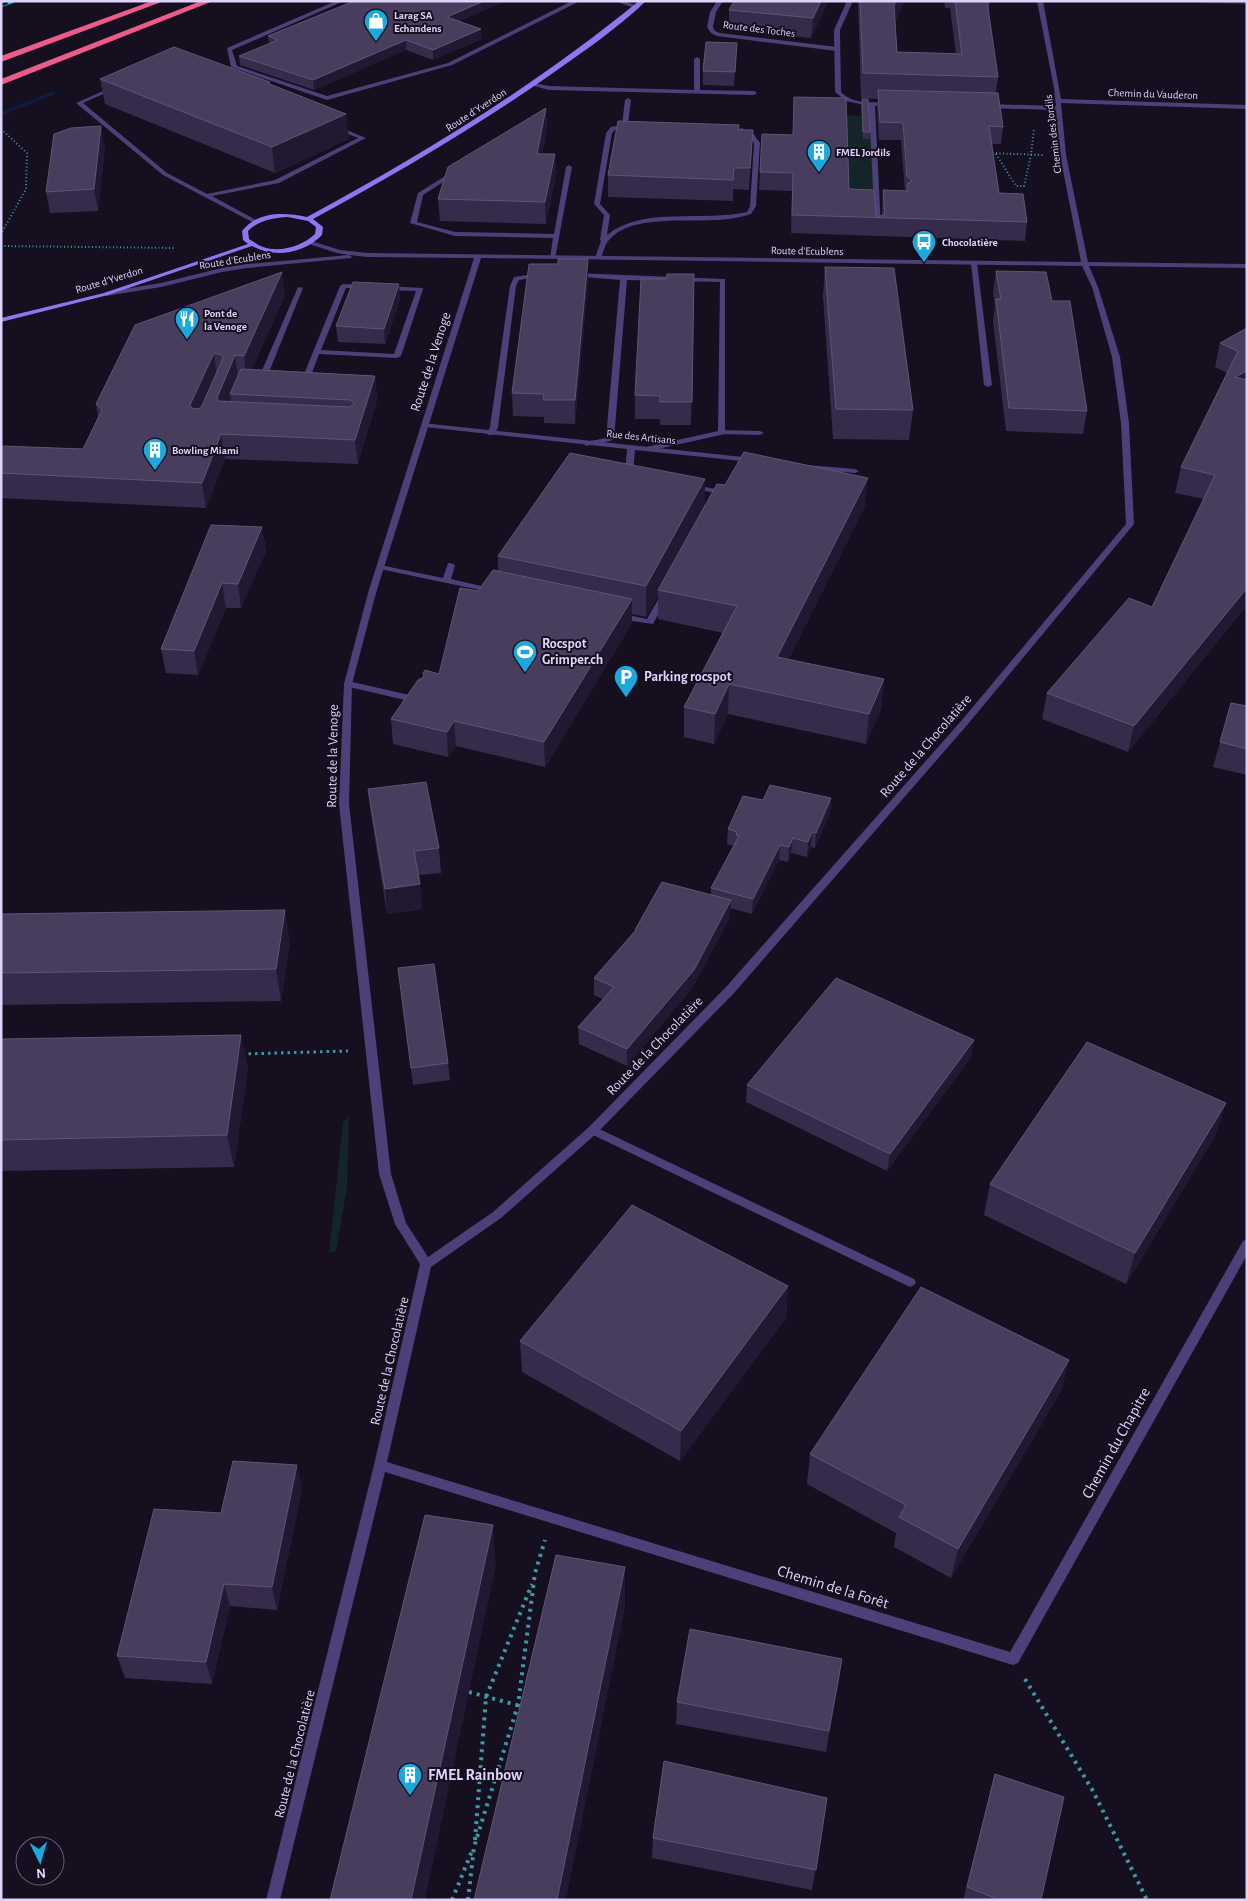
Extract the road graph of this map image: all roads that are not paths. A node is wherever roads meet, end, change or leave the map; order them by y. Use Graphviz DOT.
graph roads {
  1 [pos="160,1"];
  2 [pos="209,1"];
  3 [pos="341,1"];
  4 [pos="577,1"];
  5 [pos="618,1"];
  6 [pos="643,1"];
  7 [pos="720,1"];
  8 [pos="850,1"];
  9 [pos="1040,1"];
  10 [pos="637,6"];
  11 [pos="837,48"];
  12 [pos="1,59"];
  13 [pos="697,59"];
  14 [pos="1,82"];
  15 [pos="125,84"];
  16 [pos="533,85"];
  17 [pos="697,92"];
  18 [pos="754,93"];
  19 [pos="628,100"];
  20 [pos="872,103"];
  21 [pos="901,104"];
  22 [pos="1058,105"];
  23 [pos="980,106"];
  24 [pos="1247,107"];
  25 [pos="326,124"];
  26 [pos="625,126"];
  27 [pos="634,126"];
  28 [pos="735,128"];
  29 [pos="464,167"];
  30 [pos="569,167"];
  31 [pos="205,196"];
  32 [pos="877,197"];
  33 [pos="886,197"];
  34 [pos="308,219"];
  35 [pos="256,222"];
  36 [pos="878,232"];
  37 [pos="556,236"];
  38 [pos="603,240"];
  39 [pos="311,243"];
  40 [pos="250,245"];
  41 [pos="368,255"];
  42 [pos="478,257"];
  43 [pos="553,258"];
  44 [pos="598,258"];
  45 [pos="974,263"];
  46 [pos="1085,265"];
  47 [pos="1247,266"];
  48 [pos="549,275"];
  49 [pos="567,275"];
  50 [pos="624,278"];
  51 [pos="372,287"];
  52 [pos="382,287"];
  53 [pos="300,288"];
  54 [pos="106,294"];
  55 [pos="1,320"];
  56 [pos="317,352"];
  57 [pos="260,383"];
  58 [pos="304,385"];
  59 [pos="988,385"];
  60 [pos="425,426"];
  61 [pos="722,432"];
  62 [pos="491,433"];
  63 [pos="760,433"];
  64 [pos="588,444"];
  65 [pos="631,448"];
  66 [pos="649,449"];
  67 [pos="761,461"];
  68 [pos="803,466"];
  69 [pos="855,471"];
  70 [pos="638,476"];
  71 [pos="684,485"];
  72 [pos="716,500"];
  73 [pos="451,565"];
  74 [pos="380,567"];
  75 [pos="446,582"];
  76 [pos="669,588"];
  77 [pos="505,593"];
  78 [pos="612,614"];
  79 [pos="348,684"];
  80 [pos="421,700"];
  81 [pos="593,1130"];
  82 [pos="1247,1244"];
  83 [pos="426,1264"];
  84 [pos="910,1282"];
  85 [pos="380,1466"];
  86 [pos="1013,1659"];
  87 [pos="273,1900"];
  1 -- 12 [label="highway"];
  2 -- 14 [label="highway"];
  3 -- 4 [label="street"];
  5 -- 10 [label="street"];
  6 -- 10 [label="main road, Route d'Yverdon"];
  7 -- 11 [label="street, Route des Toches"];
  8 -- 11 [label="street"];
  9 -- 22 [label="street, Chemin des Jordils"];
  10 -- 16 [label="main road, Route d'Yverdon"];
  11 -- 20 [label="street"];
  13 -- 17 [label="street"];
  15 -- 31 [label="street"];
  16 -- 17 [label="street"];
  16 -- 34 [label="main road, Route d'Yverdon"];
  17 -- 18 [label="street"];
  19 -- 26 [label="street"];
  20 -- 21 [label="street"];
  20 -- 32 [label="street"];
  22 -- 23 [label="street"];
  22 -- 24 [label="street, Chemin du Vauderon"];
  22 -- 46 [label="street, Chemin des Jordils"];
  25 -- 31 [label="street"];
  26 -- 27 [label="street"];
  26 -- 38 [label="street"];
  28 -- 38 [label="street"];
  29 -- 37 [label="street"];
  30 -- 37 [label="street"];
  31 -- 35 [label="street"];
  32 -- 33 [label="street"];
  32 -- 36 [label="street"];
  34 -- 35 [label="main road"];
  34 -- 39 [label="main road"];
  35 -- 40 [label="main road"];
  37 -- 43 [label="street"];
  38 -- 44 [label="street"];
  39 -- 40 [label="main road"];
  39 -- 41 [label="street, Route d'Ecublens"];
  40 -- 54 [label="main road, Route d'Yverdon"];
  41 -- 42 [label="street, Route d'Ecublens"];
  41 -- 54 [label="street, Route d'Ecublens"];
  42 -- 43 [label="street, Route d'Ecublens"];
  42 -- 60 [label="street, Route de la Venoge"];
  43 -- 44 [label="street, Route d'Ecublens"];
  44 -- 45 [label="street, Route d'Ecublens"];
  45 -- 46 [label="street, Route d'Ecublens"];
  45 -- 59 [label="street"];
  46 -- 47 [label="street, Route d'Ecublens"];
  46 -- 81 [label="street, Route de la Chocolatière"];
  48 -- 62 [label="street"];
  49 -- 50 [label="street"];
  50 -- 61 [label="street"];
  50 -- 64 [label="street"];
  51 -- 56 [label="street"];
  52 -- 56 [label="street"];
  53 -- 57 [label="street"];
  54 -- 55 [label="main road, Route d'Yverdon"];
  56 -- 58 [label="street"];
  60 -- 62 [label="street, Rue des Artisans"];
  60 -- 74 [label="street, Route de la Venoge"];
  61 -- 63 [label="street"];
  61 -- 66 [label="street"];
  62 -- 64 [label="street, Rue des Artisans"];
  64 -- 65 [label="street, Rue des Artisans"];
  65 -- 66 [label="street, Rue des Artisans"];
  65 -- 70 [label="street"];
  66 -- 67 [label="street, Rue des Artisans"];
  68 -- 69 [label="street"];
  71 -- 72 [label="street"];
  73 -- 75 [label="street"];
  74 -- 75 [label="street"];
  74 -- 79 [label="street, Route de la Venoge"];
  75 -- 77 [label="street"];
  76 -- 78 [label="street"];
  79 -- 80 [label="street"];
  79 -- 83 [label="street, Route de la Venoge"];
  81 -- 83 [label="street, Route de la Chocolatière"];
  81 -- 84 [label="street"];
  82 -- 86 [label="street, Chemin du Chapitre"];
  83 -- 85 [label="street, Route de la Chocolatière"];
  85 -- 86 [label="street, Chemin de la Forêt"];
  85 -- 87 [label="street, Route de la Chocolatière"];
}
